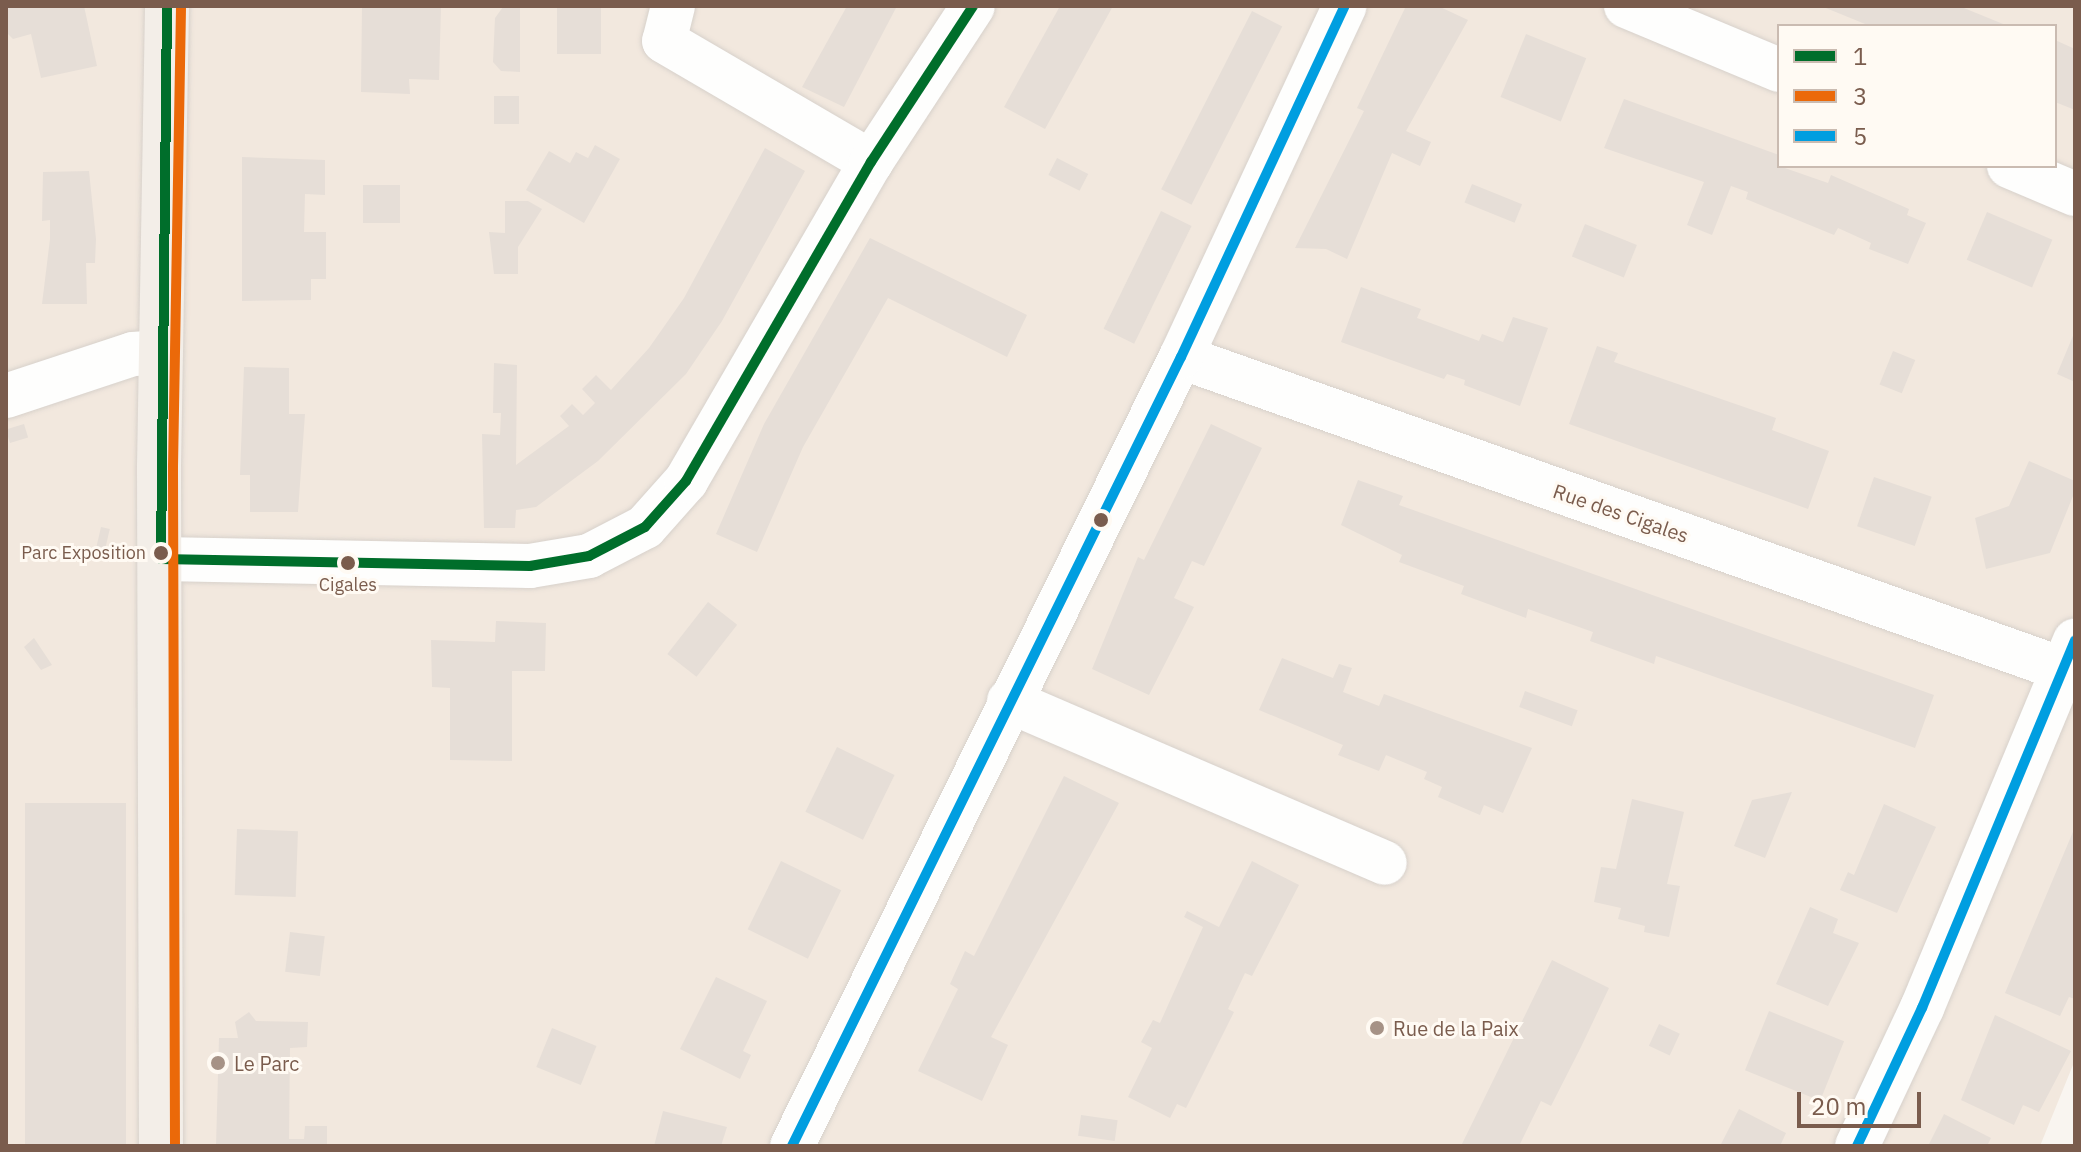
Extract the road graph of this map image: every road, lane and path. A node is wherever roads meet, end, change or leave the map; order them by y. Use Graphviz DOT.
graph roads {
  1 [pos="167,6"];
  2 [pos="673,6"];
  3 [pos="973,6"];
  4 [pos="1345,6"];
  5 [pos="1634,7"];
  6 [pos="1777,69"];
  7 [pos="871,162"];
  8 [pos="2014,168"];
  9 [pos="2075,194"];
  10 [pos="161,352"];
  11 [pos="1181,357"];
  12 [pos="6,396"];
  13 [pos="161,559"];
  14 [pos="2068,655"];
  15 [pos="1009,701"];
  16 [pos="1385,863"];
  17 [pos="161,1146"];
  18 [pos="792,1146"];
  19 [pos="1857,1146"];
  1 -- 10 [label="main road"];
  2 -- 7 [label="street"];
  3 -- 7 [label="street"];
  4 -- 11 [label="street"];
  5 -- 6 [label="street"];
  7 -- 13 [label="street"];
  8 -- 9 [label="street"];
  10 -- 12 [label="street"];
  10 -- 13 [label="main road"];
  11 -- 14 [label="street, Rue des Cigales"];
  11 -- 15 [label="street"];
  13 -- 17 [label="main road"];
  14 -- 19 [label="street"];
  15 -- 16 [label="street"];
  15 -- 18 [label="street"];
}
